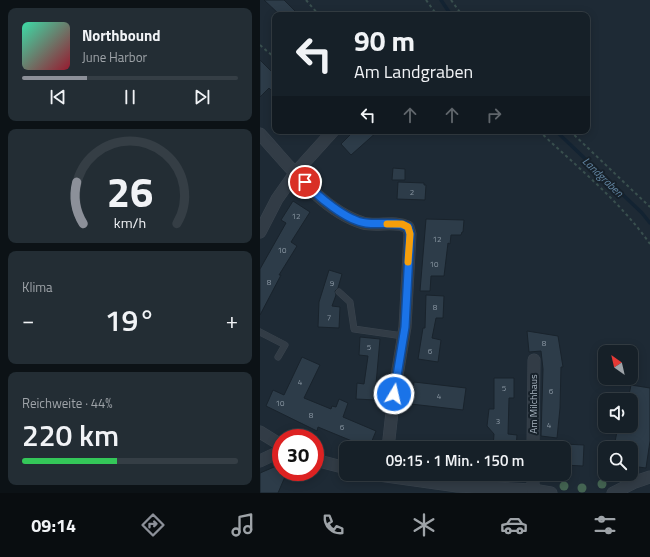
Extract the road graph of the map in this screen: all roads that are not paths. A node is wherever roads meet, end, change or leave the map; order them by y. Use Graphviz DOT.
graph roads {
  1 [pos="260,134"];
  2 [pos="330,134"];
  3 [pos="296,172"];
  4 [pos="260,232"];
  5 [pos="339,292"];
  6 [pos="260,332"];
  7 [pos="403,336"];
  8 [pos="278,357"];
  9 [pos="534,360"];
  10 [pos="260,432"];
  11 [pos="272,439"];
  12 [pos="389,441"];
  13 [pos="533,441"];
  14 [pos="272,454"];
  15 [pos="260,460"];
  16 [pos="324,462"];
  17 [pos="339,466"];
  18 [pos="650,477"];
  19 [pos="422,481"];
  20 [pos="533,481"];
  21 [pos="533,490"];
  22 [pos="551,493"];
  23 [pos="612,493"];
  1 -- 3 [label="street"];
  2 -- 3 [label="street"];
  3 -- 4 [label="street"];
  3 -- 7 [label="street"];
  5 -- 7 [label="lane"];
  6 -- 8 [label="lane"];
  7 -- 12 [label="street"];
  9 -- 13 [label="street, Am Milchhaus"];
  10 -- 11 [label="street"];
  14 -- 15 [label="street"];
  16 -- 17 [label="street"];
  18 -- 23 [label="street"];
  19 -- 21 [label="street"];
  20 -- 21 [label="street"];
  21 -- 22 [label="street"];
}
